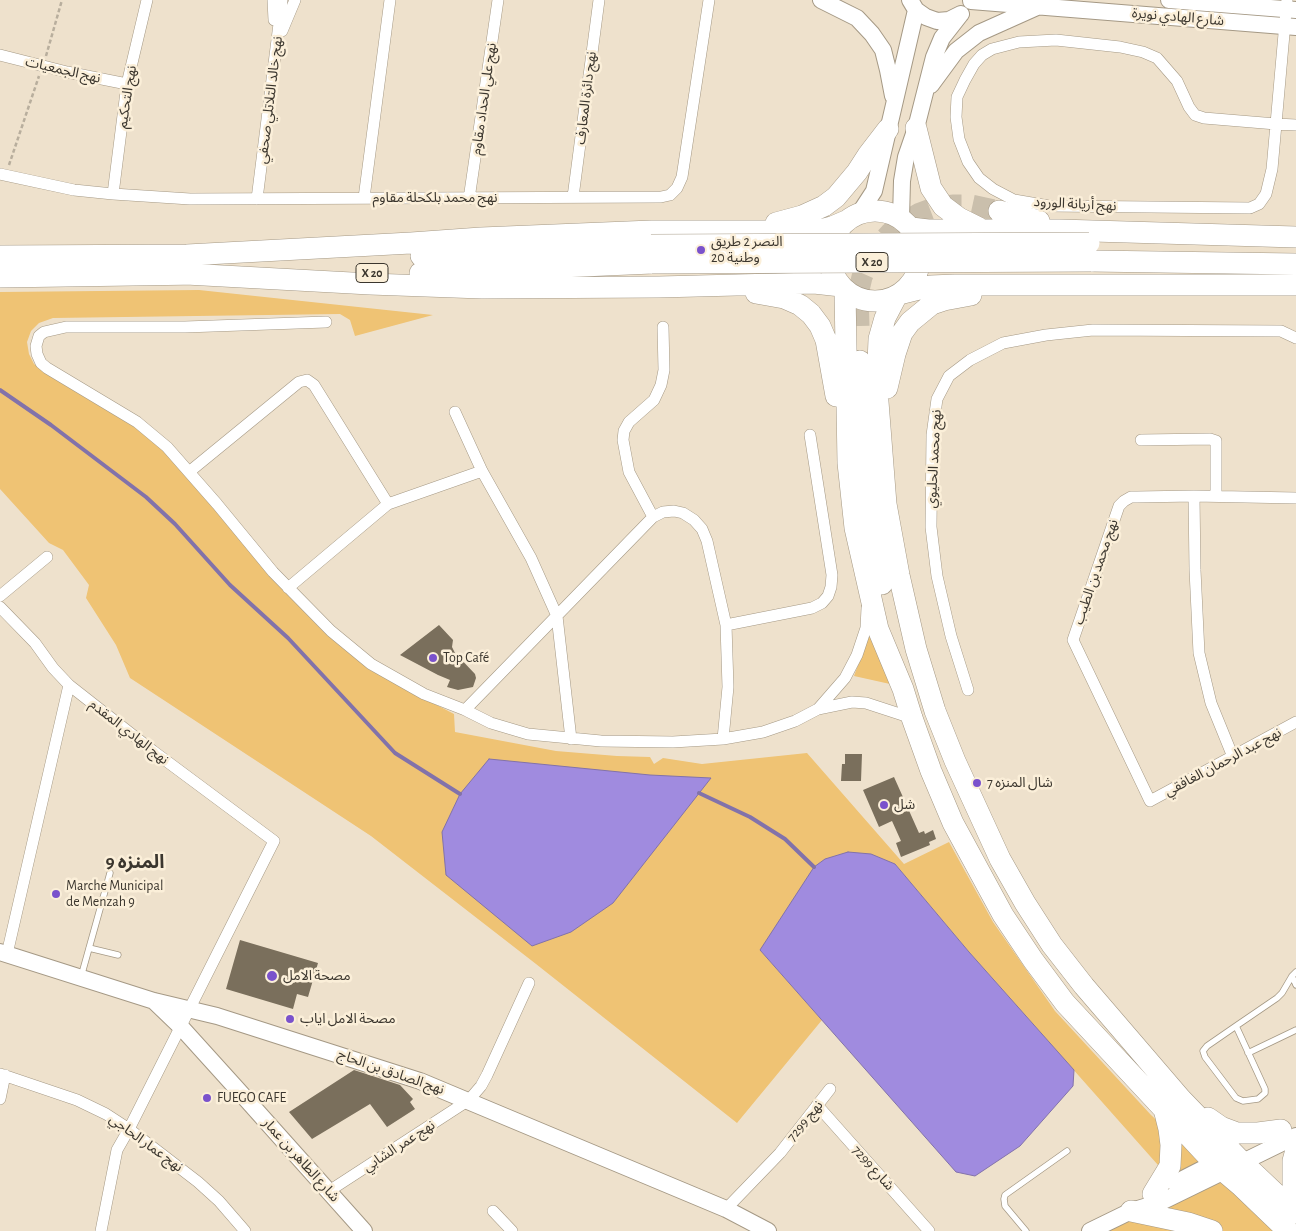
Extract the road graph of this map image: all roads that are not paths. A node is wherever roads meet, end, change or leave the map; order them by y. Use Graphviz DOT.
graph roads {
  1 [pos="147,0"];
  2 [pos="273,0"];
  3 [pos="282,0"];
  4 [pos="295,0"];
  5 [pos="390,0"];
  6 [pos="498,0"];
  7 [pos="599,0"];
  8 [pos="709,0"];
  9 [pos="821,0"];
  10 [pos="971,0"];
  11 [pos="1169,0"];
  12 [pos="913,5"];
  13 [pos="1039,6"];
  14 [pos="1290,7"];
  15 [pos="960,15"];
  16 [pos="1290,27"];
  17 [pos="276,46"];
  18 [pos="0,55"];
  19 [pos="127,84"];
  20 [pos="922,97"];
  21 [pos="894,102"];
  22 [pos="1276,124"];
  23 [pos="1296,125"];
  24 [pos="916,128"];
  25 [pos="888,129"];
  26 [pos="3,175"];
  27 [pos="113,194"];
  28 [pos="573,197"];
  29 [pos="364,198"];
  30 [pos="469,198"];
  31 [pos="257,199"];
  32 [pos="999,211"];
  33 [pos="853,217"];
  34 [pos="906,223"];
  35 [pos="982,229"];
  36 [pos="739,230"];
  37 [pos="1287,237"];
  38 [pos="1296,249"];
  39 [pos="1090,252"];
  40 [pos="0,258"];
  41 [pos="187,264"];
  42 [pos="1296,264"];
  43 [pos="92,265"];
  44 [pos="0,277"];
  45 [pos="0,284"];
  46 [pos="1119,285"];
  47 [pos="1296,285"];
  48 [pos="658,287"];
  49 [pos="843,288"];
  50 [pos="900,295"];
  51 [pos="326,322"];
  52 [pos="859,326"];
  53 [pos="663,327"];
  54 [pos="1296,338"];
  55 [pos="455,412"];
  56 [pos="810,434"];
  57 [pos="1141,440"];
  58 [pos="848,463"];
  59 [pos="883,463"];
  60 [pos="482,471"];
  61 [pos="189,472"];
  62 [pos="1194,496"];
  63 [pos="1216,496"];
  64 [pos="1296,498"];
  65 [pos="388,504"];
  66 [pos="653,517"];
  67 [pos="47,556"];
  68 [pos="862,561"];
  69 [pos="288,588"];
  70 [pos="0,596"];
  71 [pos="0,607"];
  72 [pos="557,616"];
  73 [pos="726,625"];
  74 [pos="69,685"];
  75 [pos="903,689"];
  76 [pos="968,690"];
  77 [pos="818,709"];
  78 [pos="465,710"];
  79 [pos="912,718"];
  80 [pos="1296,722"];
  81 [pos="724,739"];
  82 [pos="571,740"];
  83 [pos="1233,757"];
  84 [pos="1150,801"];
  85 [pos="110,873"];
  86 [pos="89,948"];
  87 [pos="4,953"];
  88 [pos="118,955"];
  89 [pos="1294,974"];
  90 [pos="81,977"];
  91 [pos="529,983"];
  92 [pos="1296,985"];
  93 [pos="154,1001"];
  94 [pos="190,1009"];
  95 [pos="1236,1026"];
  96 [pos="181,1027"];
  97 [pos="1296,1030"];
  98 [pos="1248,1053"];
  99 [pos="2,1074"];
  100 [pos="830,1089"];
  101 [pos="0,1099"];
  102 [pos="469,1100"];
  103 [pos="1172,1104"];
  104 [pos="817,1105"];
  105 [pos="129,1129"];
  106 [pos="1291,1130"];
  107 [pos="1296,1150"];
  108 [pos="1066,1151"];
  109 [pos="1228,1162"];
  110 [pos="329,1192"];
  111 [pos="1296,1192"];
  112 [pos="1143,1204"];
  113 [pos="726,1209"];
  114 [pos="493,1211"];
  115 [pos="1296,1213"];
  116 [pos="101,1231"];
  117 [pos="245,1231"];
  118 [pos="364,1231"];
  119 [pos="512,1231"];
  120 [pos="768,1231"];
  121 [pos="929,1231"];
  122 [pos="1026,1231"];
  123 [pos="1090,1231"];
  124 [pos="1212,1231"];
  125 [pos="1288,1231"];
  1 -- 19 [label="street, نهج التحكيم"];
  2 -- 17 [label="street"];
  3 -- 17 [label="street, نهج خالد التلاتلي صحفي"];
  4 -- 17 [label="street"];
  5 -- 29 [label="street"];
  6 -- 30 [label="street, نهج علي الحداد مقاوم"];
  7 -- 28 [label="street, نهج دائرة المعارف"];
  8 -- 28 [label="street, نهج محمد بلكحلة مقاوم"];
  9 -- 21 [label="main road"];
  10 -- 13 [label="main road, شارع الهادي نويرة"];
  10 -- 15 [label="main road"];
  11 -- 14 [label="main road, شارع الهادي نويرة"];
  12 -- 15 [label="main road"];
  12 -- 21 [label="main road"];
  13 -- 16 [label="main road, شارع الهادي نويرة"];
  13 -- 20 [label="main road"];
  14 -- 16 [label="street, نهج أريانة الورود"];
  15 -- 20 [label="main road"];
  16 -- 22 [label="street, نهج أريانة الورود"];
  17 -- 31 [label="street, نهج خالد التلاتلي صحفي"];
  18 -- 19 [label="street, نهج الجمعيات"];
  19 -- 27 [label="street, نهج التحكيم"];
  20 -- 24 [label="main road"];
  21 -- 25 [label="main road"];
  22 -- 22 [label="street, نهج أريانة الورود"];
  22 -- 23 [label="street, نهج أريانة الورود"];
  24 -- 34 [label="main road"];
  24 -- 35 [label="highway"];
  25 -- 33 [label="main road"];
  25 -- 36 [label="highway"];
  26 -- 27 [label="street, نهج محمد بلكحلة مقاوم"];
  27 -- 31 [label="street, نهج محمد بلكحلة مقاوم"];
  28 -- 30 [label="street, نهج محمد بلكحلة مقاوم"];
  29 -- 30 [label="street, نهج محمد بلكحلة مقاوم"];
  29 -- 31 [label="street, نهج محمد بلكحلة مقاوم"];
  32 -- 37 [label="highway"];
  33 -- 34 [label="highway"];
  33 -- 36 [label="highway"];
  33 -- 49 [label="highway"];
  34 -- 35 [label="highway"];
  34 -- 50 [label="highway"];
  35 -- 37 [label="highway"];
  36 -- 41 [label="highway"];
  38 -- 39 [label="highway, X 20"];
  39 -- 41 [label="highway, X 20, bridge"];
  39 -- 42 [label="highway, X 20"];
  40 -- 43 [label="highway, X 20"];
  41 -- 43 [label="highway, X 20"];
  41 -- 48 [label="highway"];
  43 -- 44 [label="highway, X 20"];
  43 -- 45 [label="highway"];
  46 -- 47 [label="highway"];
  46 -- 50 [label="highway"];
  46 -- 59 [label="highway"];
  48 -- 49 [label="highway"];
  48 -- 58 [label="highway"];
  49 -- 50 [label="highway"];
  49 -- 58 [label="highway"];
  50 -- 59 [label="highway"];
  51 -- 61 [label="street"];
  52 -- 75 [label="highway"];
  53 -- 66 [label="street"];
  54 -- 76 [label="street, نهج محمد الحليوي"];
  55 -- 60 [label="street"];
  56 -- 73 [label="street"];
  57 -- 63 [label="street"];
  58 -- 68 [label="highway"];
  59 -- 103 [label="highway"];
  60 -- 65 [label="street"];
  60 -- 72 [label="street"];
  61 -- 65 [label="street"];
  61 -- 69 [label="street"];
  62 -- 63 [label="street, نهج محمد بن الطيب"];
  62 -- 83 [label="street"];
  62 -- 84 [label="street, نهج محمد بن الطيب"];
  63 -- 64 [label="street, نهج محمد بن الطيب"];
  65 -- 69 [label="street"];
  66 -- 72 [label="street"];
  66 -- 73 [label="street"];
  67 -- 70 [label="street"];
  68 -- 75 [label="highway"];
  68 -- 77 [label="street"];
  69 -- 78 [label="street"];
  71 -- 74 [label="street, نهج الهادي المقدم"];
  72 -- 78 [label="street"];
  72 -- 82 [label="street"];
  73 -- 81 [label="street"];
  74 -- 87 [label="street"];
  74 -- 94 [label="street, نهج الهادي المقدم"];
  75 -- 79 [label="highway"];
  77 -- 79 [label="street"];
  77 -- 81 [label="street"];
  78 -- 82 [label="street"];
  79 -- 103 [label="highway"];
  80 -- 83 [label="street, نهج عبد الرحمان الغافقي"];
  81 -- 82 [label="street"];
  83 -- 84 [label="street, نهج عبد الرحمان الغافقي"];
  85 -- 86 [label="lane"];
  86 -- 88 [label="lane"];
  86 -- 90 [label="lane"];
  87 -- 90 [label="main road, نهج الصادق بن الحاج"];
  89 -- 92 [label="lane"];
  89 -- 95 [label="lane"];
  90 -- 93 [label="main road, نهج الصادق بن الحاج"];
  91 -- 102 [label="street, نهج عمر الشابي"];
  93 -- 94 [label="main road, نهج الصادق بن الحاج"];
  93 -- 96 [label="main road, شارع الطاهر بن عمار"];
  94 -- 96 [label="street"];
  94 -- 102 [label="main road, نهج الصادق بن الحاج"];
  95 -- 98 [label="lane"];
  95 -- 98 [label="lane"];
  96 -- 105 [label="street"];
  96 -- 110 [label="main road, شارع الطاهر بن عمار"];
  97 -- 98 [label="lane"];
  99 -- 101 [label="street"];
  99 -- 105 [label="street, نهج عمار الحاجي"];
  100 -- 104 [label="street, نهج 7299"];
  102 -- 110 [label="street, نهج عمر الشابي"];
  102 -- 113 [label="main road, نهج الصادق بن الحاج"];
  103 -- 106 [label="highway"];
  103 -- 109 [label="highway"];
  103 -- 112 [label="highway"];
  104 -- 113 [label="street, نهج 7299"];
  104 -- 121 [label="street, شارع 7299"];
  105 -- 116 [label="street"];
  105 -- 117 [label="street, نهج عمار الحاجي"];
  106 -- 109 [label="main road"];
  107 -- 111 [label="highway"];
  108 -- 122 [label="lane"];
  109 -- 112 [label="main road"];
  109 -- 115 [label="highway"];
  109 -- 125 [label="highway"];
  110 -- 118 [label="main road, شارع الطاهر بن عمار"];
  112 -- 123 [label="main road"];
  112 -- 124 [label="highway"];
  113 -- 120 [label="main road, نهج الصادق بن الحاج"];
  114 -- 119 [label="street"];
}
